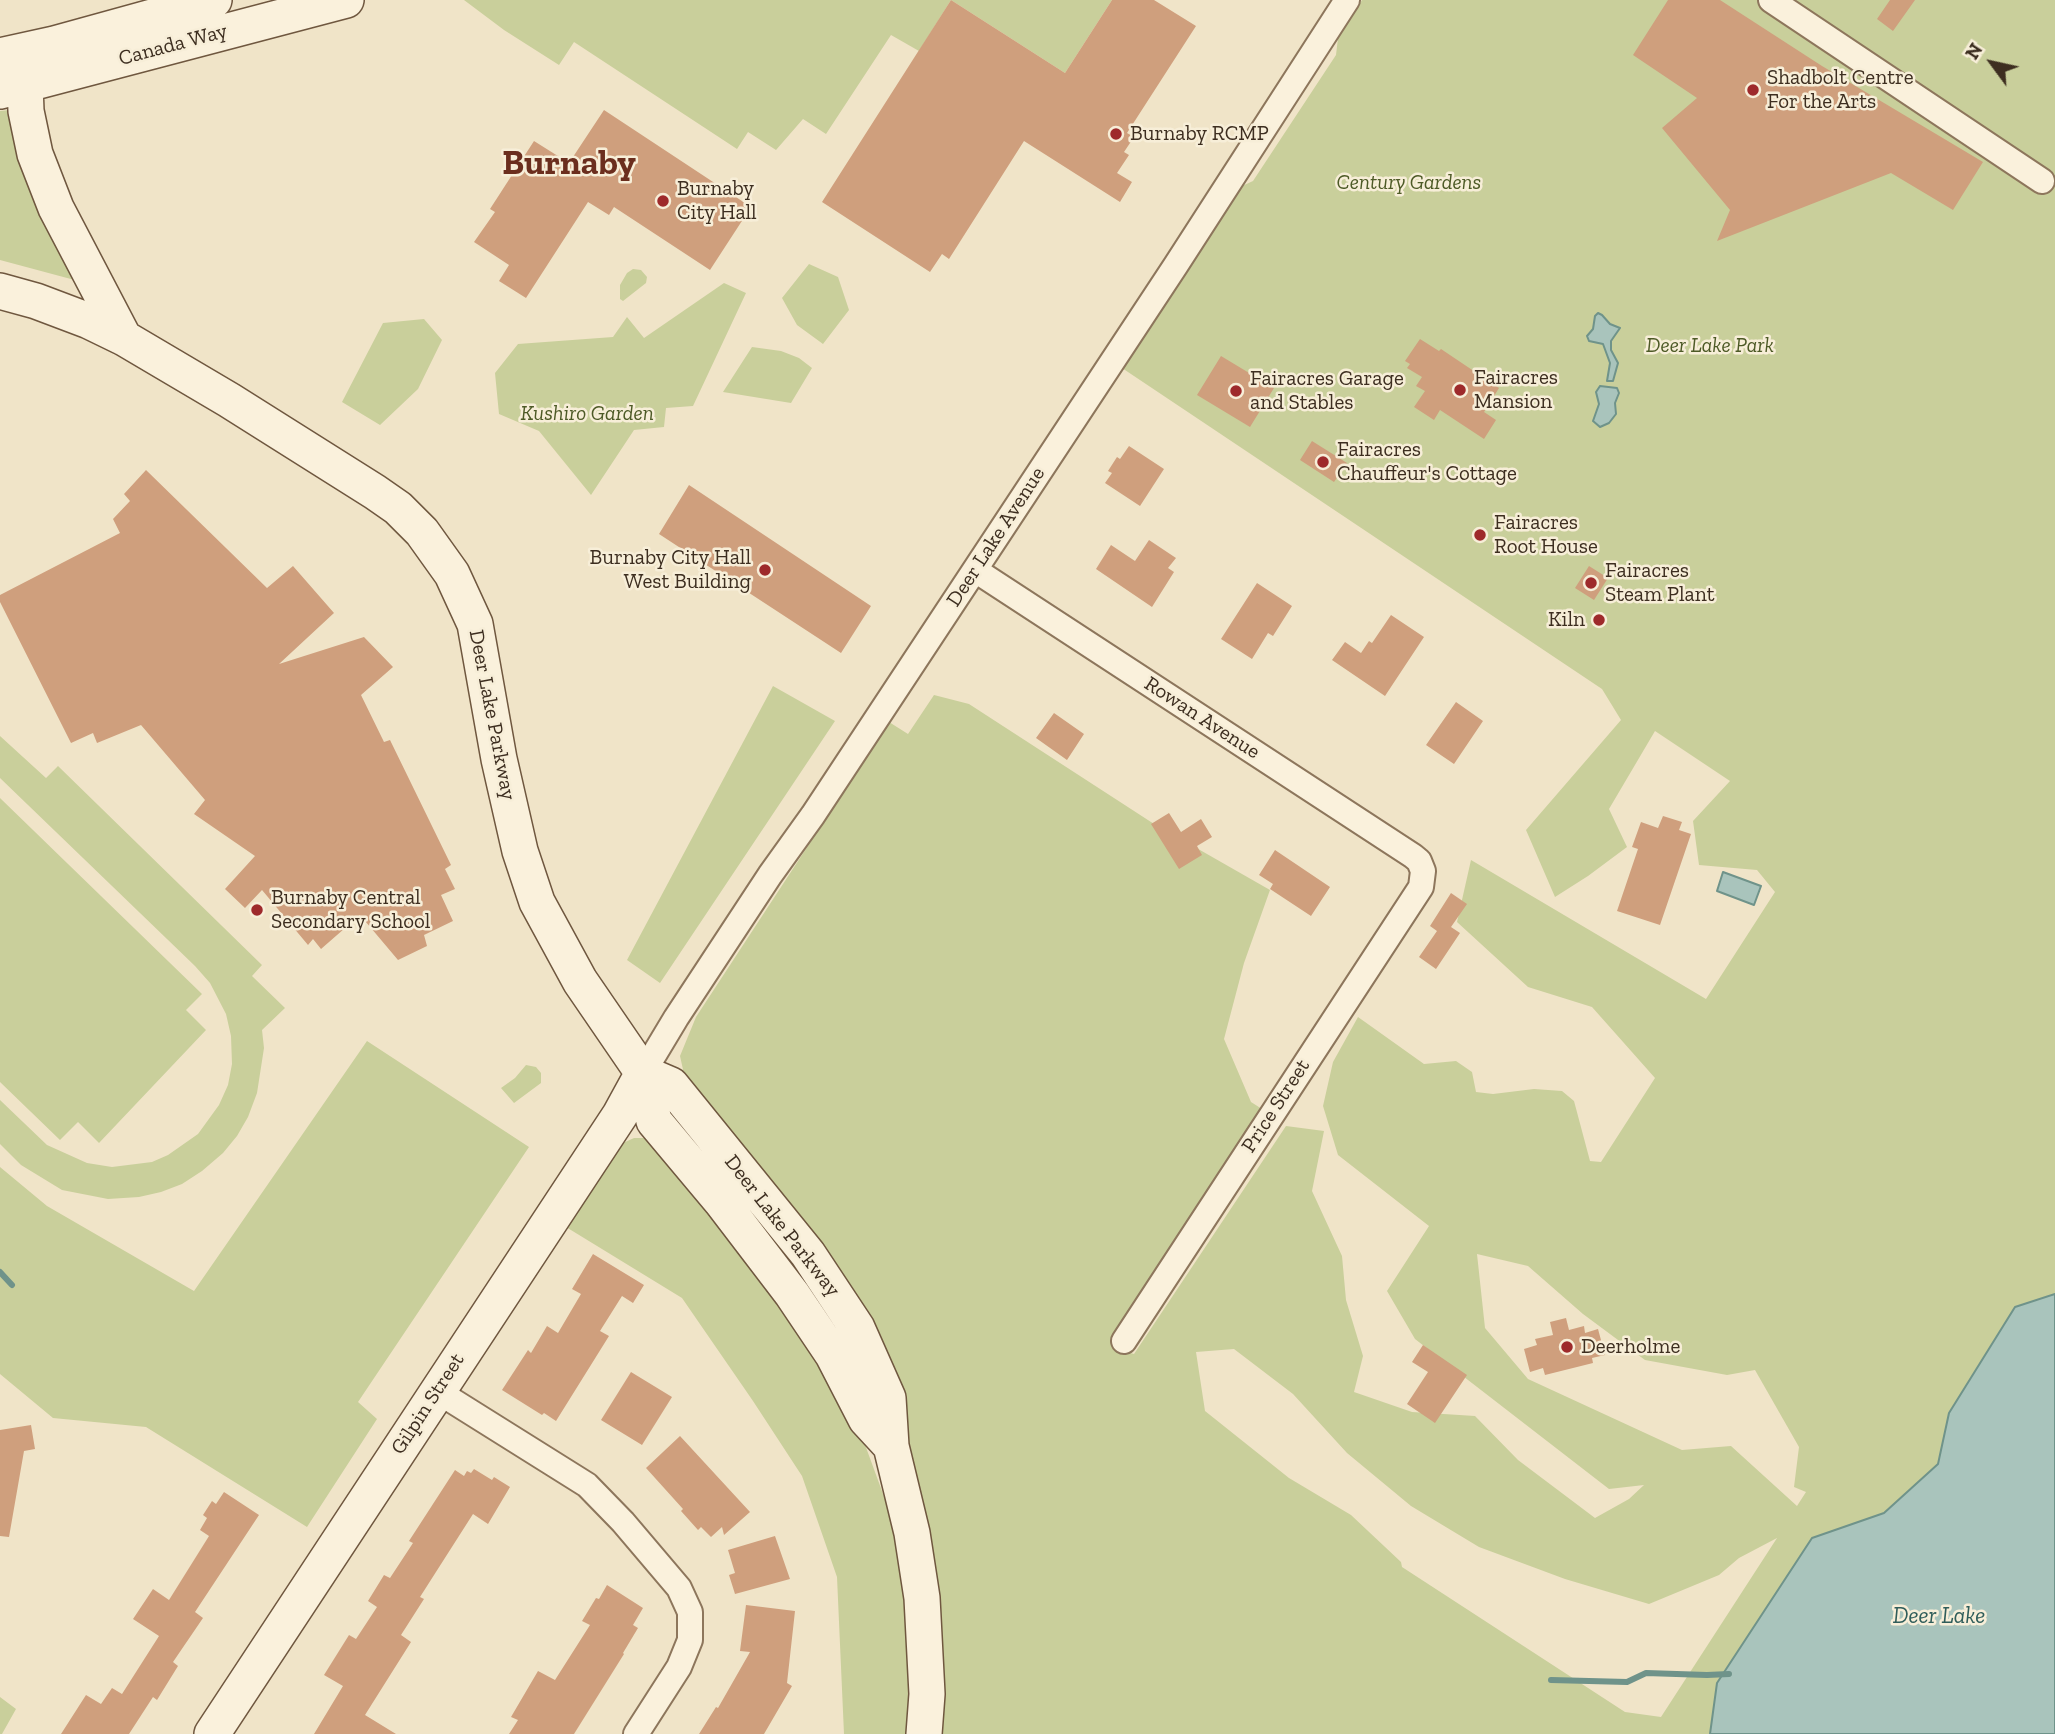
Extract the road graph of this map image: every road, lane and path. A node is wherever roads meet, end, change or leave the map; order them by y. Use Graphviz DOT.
graph roads {
  1 [pos="214,0"];
  2 [pos="346,0"];
  3 [pos="1347,0"];
  4 [pos="1771,0"];
  5 [pos="0,56"];
  6 [pos="13,88"];
  7 [pos="2042,181"];
  8 [pos="0,290"];
  9 [pos="124,338"];
  10 [pos="975,570"];
  11 [pos="1423,871"];
  12 [pos="643,1073"];
  13 [pos="1124,1341"];
  14 [pos="437,1391"];
  15 [pos="212,1734"];
  16 [pos="636,1734"];
  17 [pos="924,1734"];
  1 -- 5 [label="main road, Canada Way"];
  2 -- 6 [label="main road, Canada Way"];
  3 -- 10 [label="street, Deer Lake Avenue"];
  4 -- 7 [label="street"];
  6 -- 9 [label="main road"];
  8 -- 9 [label="main road, Deer Lake Parkway"];
  9 -- 12 [label="main road, Deer Lake Parkway"];
  10 -- 11 [label="street, Rowan Avenue"];
  10 -- 12 [label="street, Deer Lake Avenue"];
  11 -- 13 [label="street, Price Street"];
  12 -- 14 [label="main road, Gilpin Street"];
  12 -- 17 [label="main road, Deer Lake Parkway"];
  14 -- 15 [label="main road, Gilpin Street"];
  14 -- 16 [label="street"];
}
